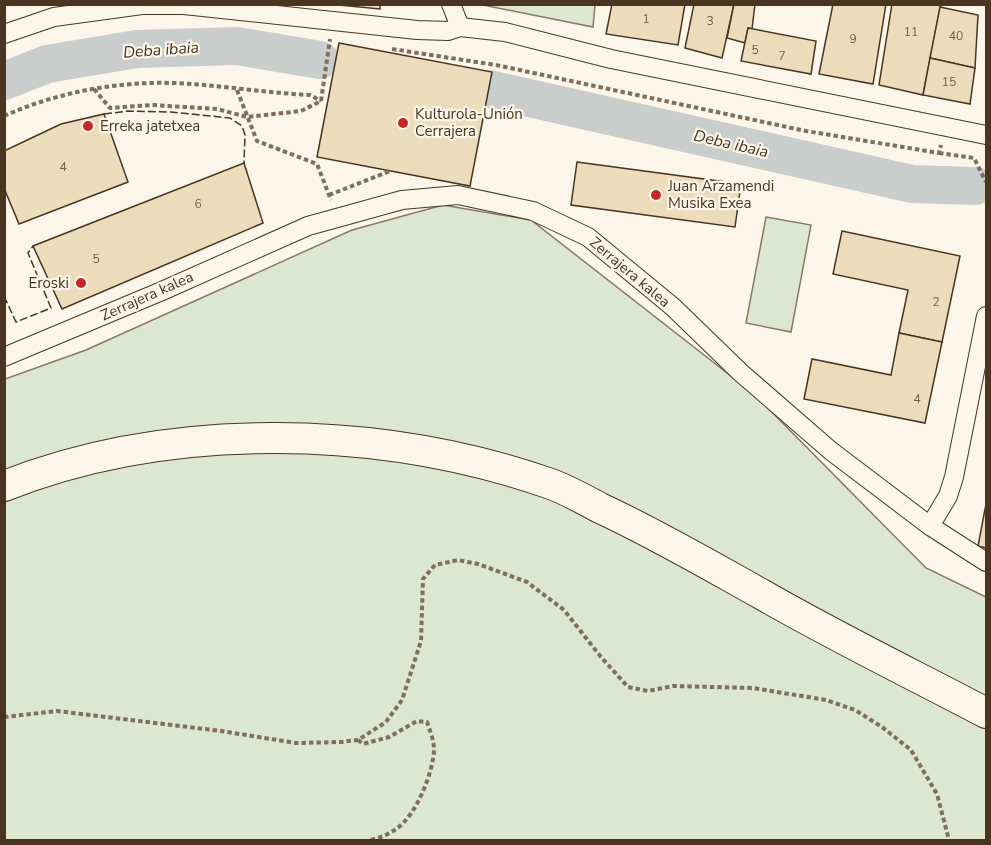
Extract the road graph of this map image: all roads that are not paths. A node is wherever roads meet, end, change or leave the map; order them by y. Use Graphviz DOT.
graph roads {
  1 [pos="451,4"];
  2 [pos="184,5"];
  3 [pos="460,27"];
  4 [pos="4,34"];
  5 [pos="987,135"];
  6 [pos="987,316"];
  7 [pos="4,357"];
  8 [pos="981,374"];
  9 [pos="4,486"];
  10 [pos="930,526"];
  11 [pos="987,562"];
  12 [pos="987,713"];
  1 -- 3 [label="street"];
  2 -- 3 [label="street"];
  2 -- 4 [label="street"];
  3 -- 5 [label="street"];
  6 -- 8 [label="street"];
  7 -- 10 [label="street, Zerrajera kalea"];
  8 -- 10 [label="street"];
  9 -- 12 [label="main road"];
  10 -- 11 [label="street, Zerrajera kalea"];
}
